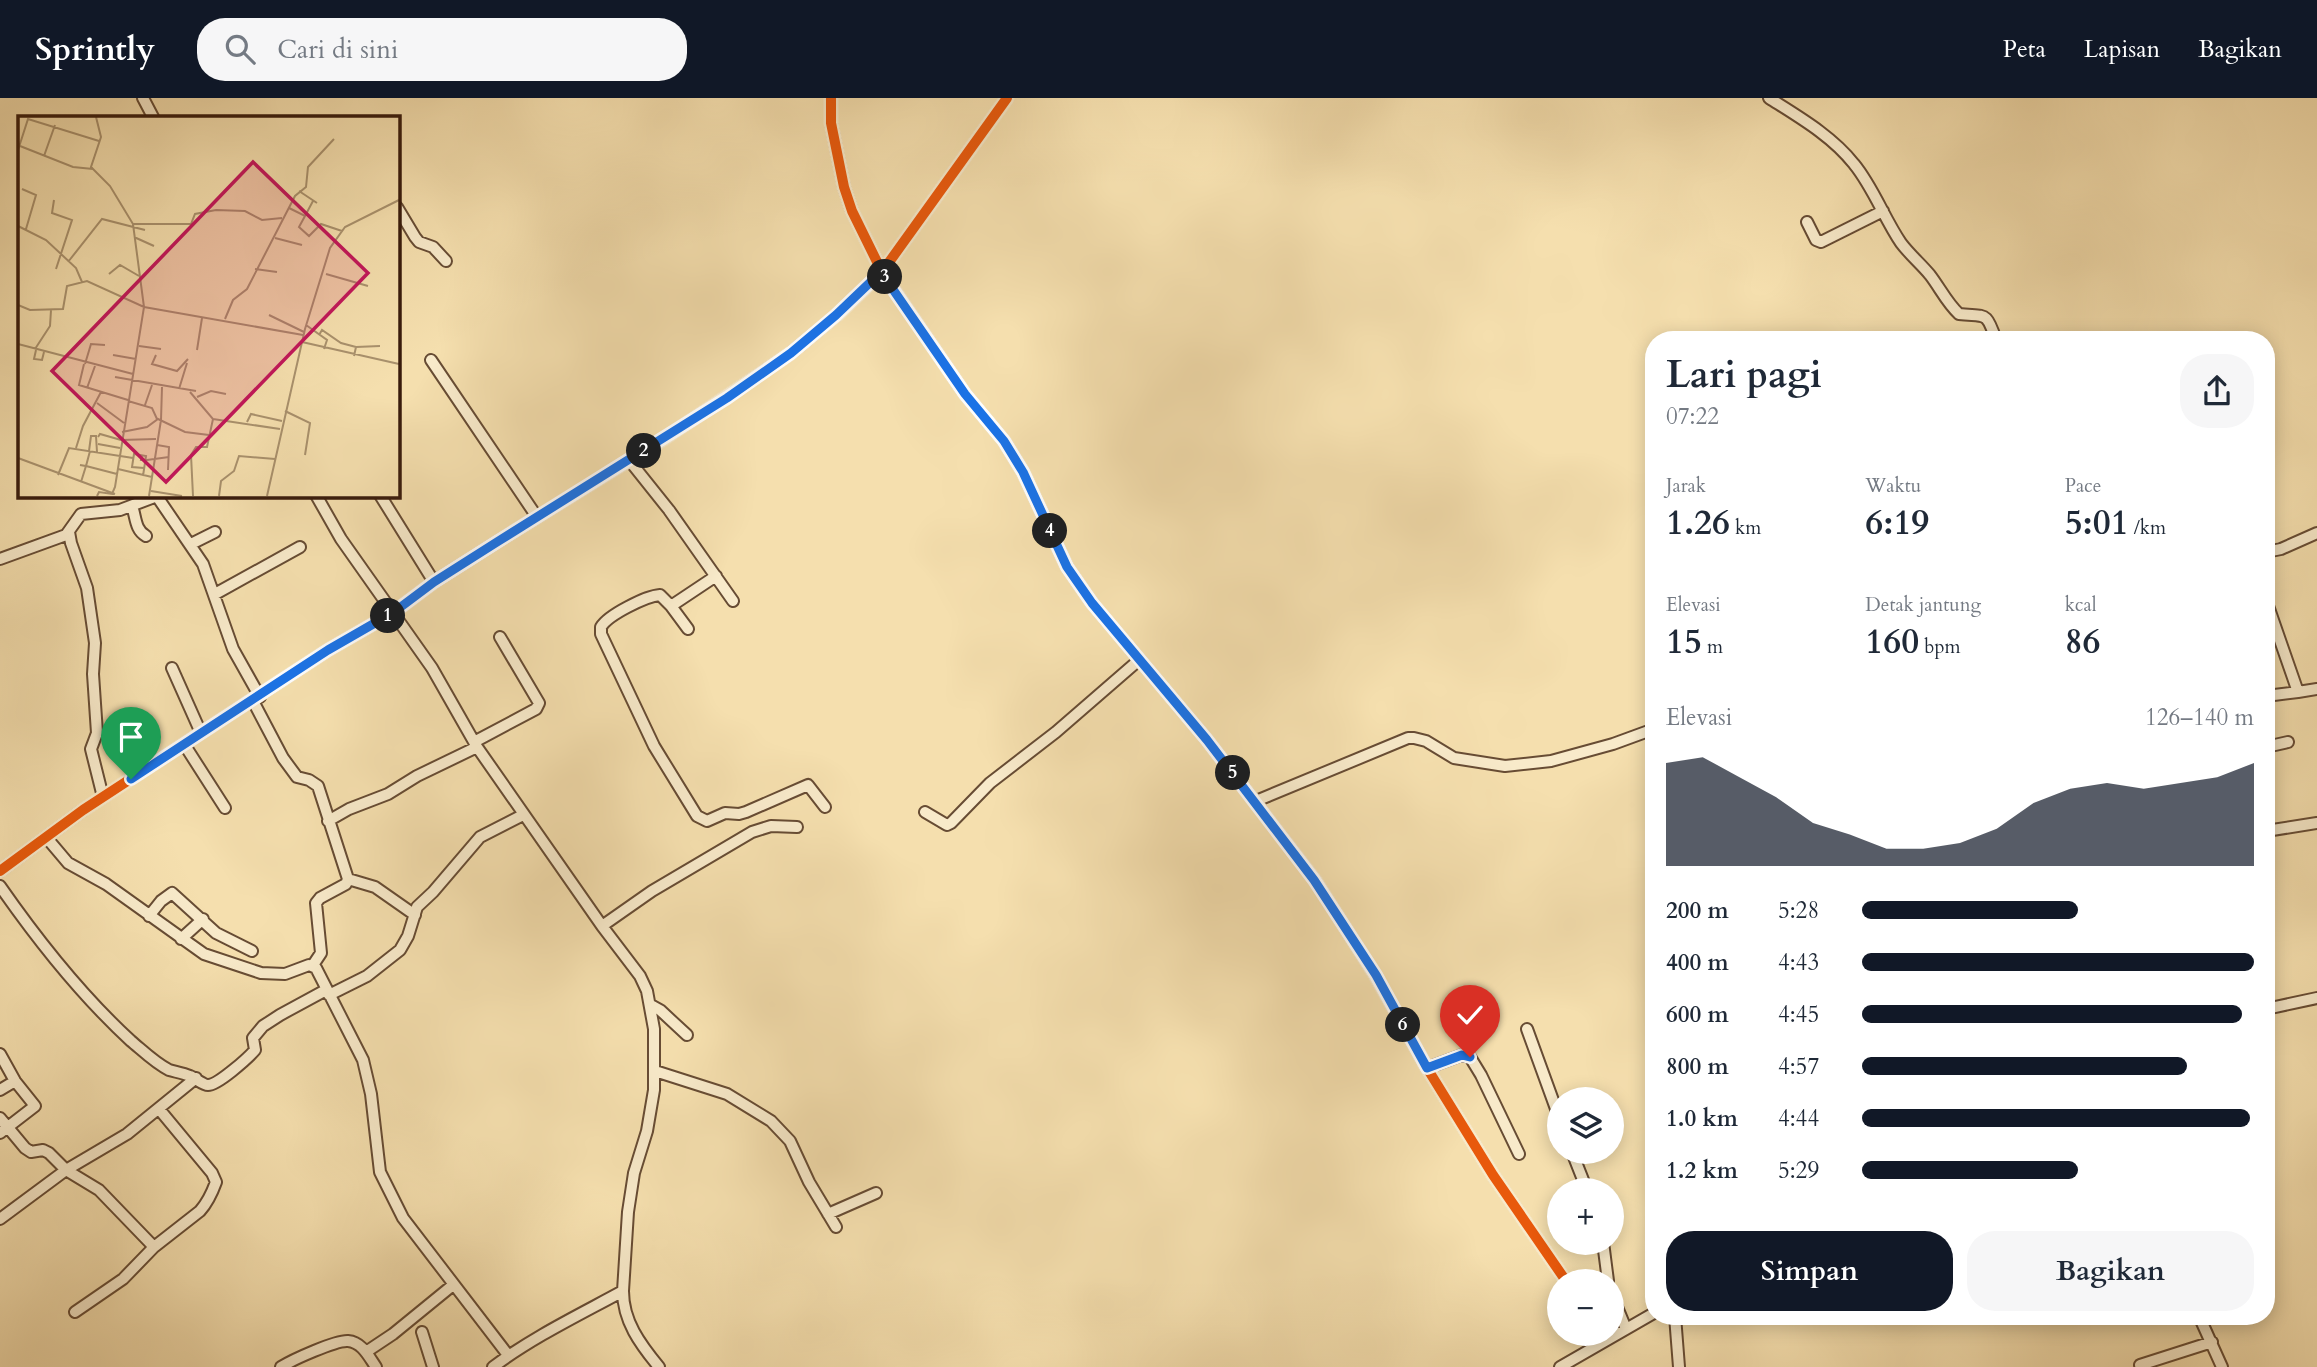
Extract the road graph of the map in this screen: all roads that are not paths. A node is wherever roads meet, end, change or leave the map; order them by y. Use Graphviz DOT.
graph roads {
  1 [pos="143,98"];
  2 [pos="831,98"];
  3 [pos="1007,98"];
  4 [pos="1769,98"];
  5 [pos="152,116"];
  6 [pos="399,209"];
  7 [pos="1883,211"];
  8 [pos="1807,222"];
  9 [pos="446,261"];
  10 [pos="881,272"];
  11 [pos="1992,331"];
  12 [pos="431,360"];
  13 [pos="629,460"];
  14 [pos="154,497"];
  15 [pos="157,497"];
  16 [pos="317,497"];
  17 [pos="381,497"];
  18 [pos="132,506"];
  19 [pos="537,517"];
  20 [pos="69,532"];
  21 [pos="215,532"];
  22 [pos="2317,533"];
  23 [pos="146,536"];
  24 [pos="191,544"];
  25 [pos="300,547"];
  26 [pos="2275,550"];
  27 [pos="0,559"];
  28 [pos="716,576"];
  29 [pos="434,582"];
  30 [pos="215,594"];
  31 [pos="733,601"];
  32 [pos="671,606"];
  33 [pos="394,612"];
  34 [pos="2275,626"];
  35 [pos="688,629"];
  36 [pos="500,637"];
  37 [pos="1139,660"];
  38 [pos="172,668"];
  39 [pos="2317,689"];
  40 [pos="2298,692"];
  41 [pos="2275,695"];
  42 [pos="256,699"];
  43 [pos="1645,732"];
  44 [pos="201,733"];
  45 [pos="2288,742"];
  46 [pos="184,744"];
  47 [pos="476,744"];
  48 [pos="2275,745"];
  49 [pos="103,797"];
  50 [pos="1256,802"];
  51 [pos="825,807"];
  52 [pos="225,808"];
  53 [pos="925,813"];
  54 [pos="523,815"];
  55 [pos="328,821"];
  56 [pos="2317,823"];
  57 [pos="797,827"];
  58 [pos="2275,830"];
  59 [pos="46,837"];
  60 [pos="0,871"];
  61 [pos="348,879"];
  62 [pos="0,886"];
  63 [pos="415,915"];
  64 [pos="149,916"];
  65 [pos="203,919"];
  66 [pos="602,926"];
  67 [pos="181,939"];
  68 [pos="252,951"];
  69 [pos="313,965"];
  70 [pos="327,992"];
  71 [pos="2317,998"];
  72 [pos="651,1005"];
  73 [pos="2275,1007"];
  74 [pos="1527,1030"];
  75 [pos="687,1035"];
  76 [pos="0,1054"];
  77 [pos="1427,1068"];
  78 [pos="655,1071"];
  79 [pos="196,1078"];
  80 [pos="15,1081"];
  81 [pos="1548,1087"];
  82 [pos="0,1090"];
  83 [pos="159,1109"];
  84 [pos="0,1118"];
  85 [pos="4,1130"];
  86 [pos="1518,1154"];
  87 [pos="66,1170"];
  88 [pos="876,1192"];
  89 [pos="828,1214"];
  90 [pos="0,1219"];
  91 [pos="835,1227"];
  92 [pos="154,1247"];
  93 [pos="1558,1269"];
  94 [pos="453,1285"];
  95 [pos="622,1291"];
  96 [pos="75,1312"];
  97 [pos="1645,1318"];
  98 [pos="1624,1324"];
  99 [pos="1676,1325"];
  100 [pos="2204,1325"];
  101 [pos="1626,1329"];
  102 [pos="422,1332"];
  103 [pos="2212,1342"];
  104 [pos="1588,1346"];
  105 [pos="366,1352"];
  106 [pos="508,1355"];
  107 [pos="2140,1365"];
  108 [pos="281,1367"];
  109 [pos="376,1367"];
  110 [pos="433,1367"];
  111 [pos="493,1367"];
  112 [pos="659,1367"];
  113 [pos="1560,1367"];
  114 [pos="1679,1367"];
  115 [pos="2222,1367"];
  1 -- 5 [label="street"];
  2 -- 10 [label="street"];
  3 -- 10 [label="street"];
  4 -- 7 [label="street"];
  6 -- 9 [label="street"];
  7 -- 8 [label="street"];
  7 -- 11 [label="street"];
  10 -- 13 [label="street"];
  10 -- 37 [label="street"];
  12 -- 19 [label="street"];
  13 -- 19 [label="street"];
  13 -- 28 [label="street"];
  14 -- 18 [label="street"];
  15 -- 24 [label="street"];
  16 -- 33 [label="street"];
  17 -- 29 [label="street"];
  18 -- 20 [label="street"];
  18 -- 23 [label="street"];
  19 -- 29 [label="street"];
  20 -- 27 [label="street"];
  20 -- 49 [label="street"];
  21 -- 24 [label="street"];
  22 -- 26 [label="street"];
  24 -- 30 [label="street"];
  25 -- 30 [label="street"];
  28 -- 31 [label="street"];
  28 -- 32 [label="street"];
  29 -- 33 [label="street"];
  30 -- 42 [label="street"];
  32 -- 35 [label="street"];
  32 -- 51 [label="street"];
  33 -- 42 [label="street"];
  33 -- 47 [label="street"];
  34 -- 40 [label="street"];
  36 -- 47 [label="street"];
  37 -- 50 [label="street"];
  37 -- 53 [label="street"];
  38 -- 44 [label="street"];
  39 -- 40 [label="street"];
  40 -- 41 [label="street"];
  42 -- 44 [label="street"];
  42 -- 55 [label="street"];
  43 -- 50 [label="street"];
  44 -- 46 [label="street"];
  45 -- 48 [label="street"];
  46 -- 49 [label="street"];
  46 -- 52 [label="street"];
  47 -- 54 [label="street"];
  47 -- 55 [label="street"];
  49 -- 59 [label="street"];
  50 -- 77 [label="street"];
  54 -- 63 [label="street"];
  54 -- 66 [label="street"];
  55 -- 61 [label="street"];
  56 -- 58 [label="street"];
  57 -- 66 [label="street"];
  59 -- 60 [label="street"];
  59 -- 64 [label="street"];
  61 -- 63 [label="street"];
  61 -- 69 [label="street"];
  62 -- 79 [label="street"];
  63 -- 70 [label="street"];
  64 -- 65 [label="street"];
  64 -- 67 [label="street"];
  65 -- 67 [label="street"];
  65 -- 68 [label="street"];
  66 -- 72 [label="street"];
  67 -- 69 [label="street"];
  69 -- 70 [label="street"];
  70 -- 79 [label="street"];
  70 -- 94 [label="street"];
  71 -- 73 [label="street"];
  72 -- 75 [label="street"];
  72 -- 78 [label="street"];
  74 -- 81 [label="street"];
  76 -- 80 [label="street"];
  77 -- 86 [label="street"];
  77 -- 93 [label="street"];
  78 -- 89 [label="street"];
  78 -- 95 [label="street"];
  79 -- 83 [label="street"];
  80 -- 82 [label="street"];
  80 -- 85 [label="street"];
  83 -- 87 [label="street"];
  83 -- 92 [label="street"];
  84 -- 85 [label="street"];
  85 -- 87 [label="street"];
  87 -- 90 [label="street"];
  87 -- 92 [label="street"];
  88 -- 89 [label="street"];
  89 -- 91 [label="street"];
  92 -- 96 [label="street"];
  94 -- 105 [label="street"];
  94 -- 106 [label="street"];
  95 -- 106 [label="street"];
  95 -- 112 [label="street"];
  97 -- 101 [label="street"];
  98 -- 101 [label="street"];
  99 -- 114 [label="street"];
  100 -- 103 [label="street"];
  102 -- 110 [label="street"];
  103 -- 107 [label="street"];
  103 -- 115 [label="street"];
  104 -- 113 [label="street"];
  105 -- 108 [label="street"];
  105 -- 109 [label="street"];
  106 -- 111 [label="street"];
}
